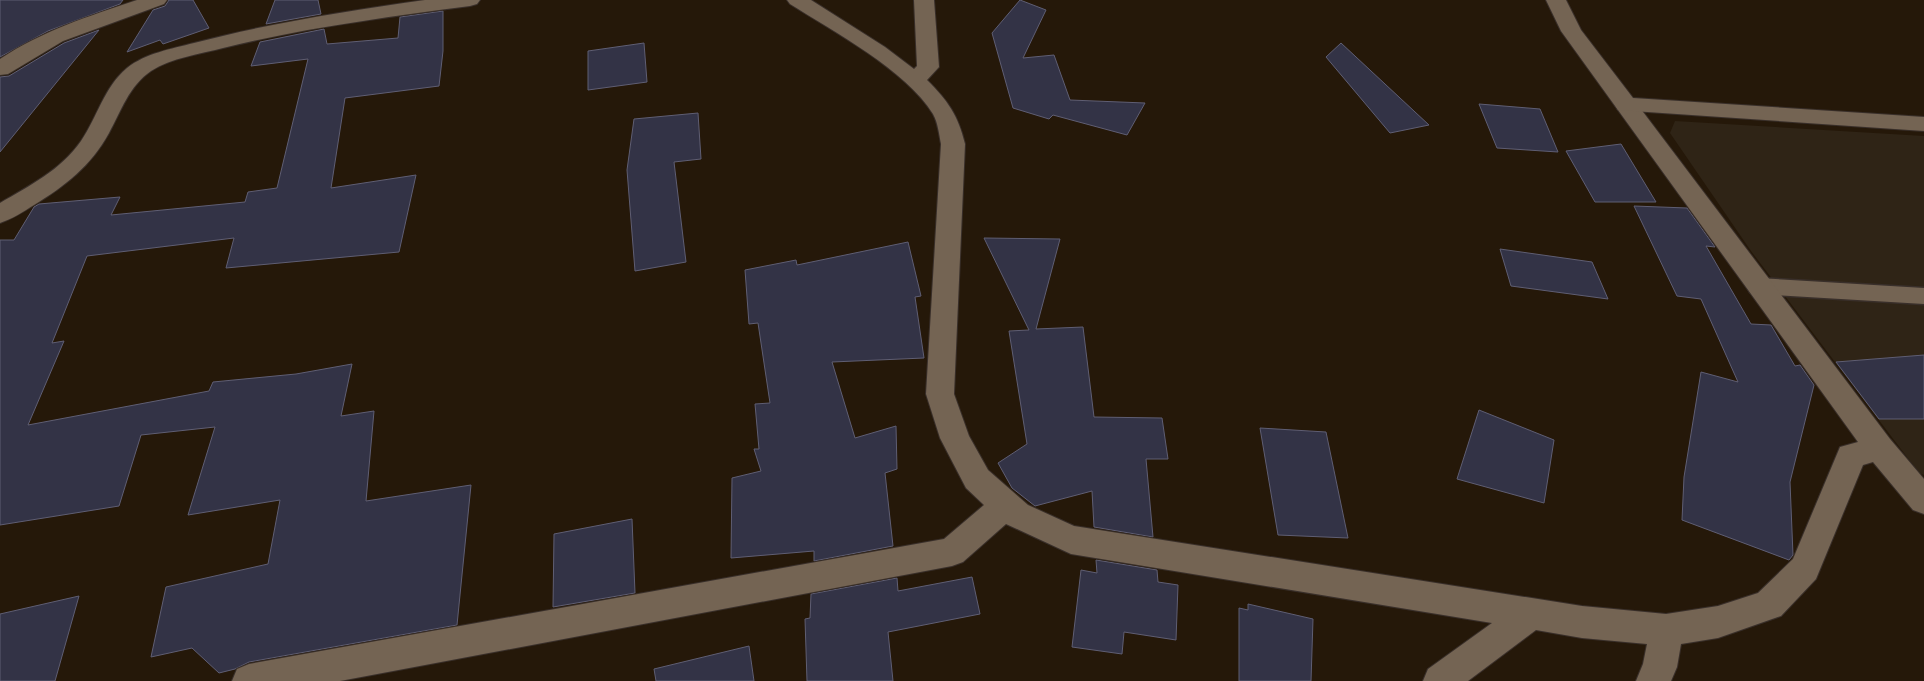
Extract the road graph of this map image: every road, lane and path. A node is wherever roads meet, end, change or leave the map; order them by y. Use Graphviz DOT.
graph roads {
  1 [pos="157,0"];
  2 [pos="470,0"];
  3 [pos="797,0"];
  4 [pos="924,0"];
  5 [pos="1556,0"];
  6 [pos="1,67"];
  7 [pos="915,80"];
  8 [pos="1626,105"];
  9 [pos="1924,124"];
  10 [pos="0,214"];
  11 [pos="1758,286"];
  12 [pos="1924,296"];
  13 [pos="1879,448"];
  14 [pos="1924,501"];
  15 [pos="1006,506"];
  16 [pos="1532,614"];
  17 [pos="1666,630"];
  18 [pos="249,681"];
  19 [pos="1440,681"];
  20 [pos="1653,681"];
  1 -- 6 [label="street"];
  2 -- 10 [label="street"];
  3 -- 7 [label="street"];
  4 -- 7 [label="street"];
  5 -- 8 [label="street"];
  7 -- 15 [label="street"];
  8 -- 9 [label="street"];
  8 -- 11 [label="street"];
  11 -- 12 [label="lane"];
  11 -- 13 [label="street"];
  13 -- 14 [label="street"];
  13 -- 17 [label="street"];
  15 -- 16 [label="street"];
  15 -- 18 [label="street"];
  16 -- 17 [label="street"];
  16 -- 19 [label="street"];
  17 -- 20 [label="street"];
}
